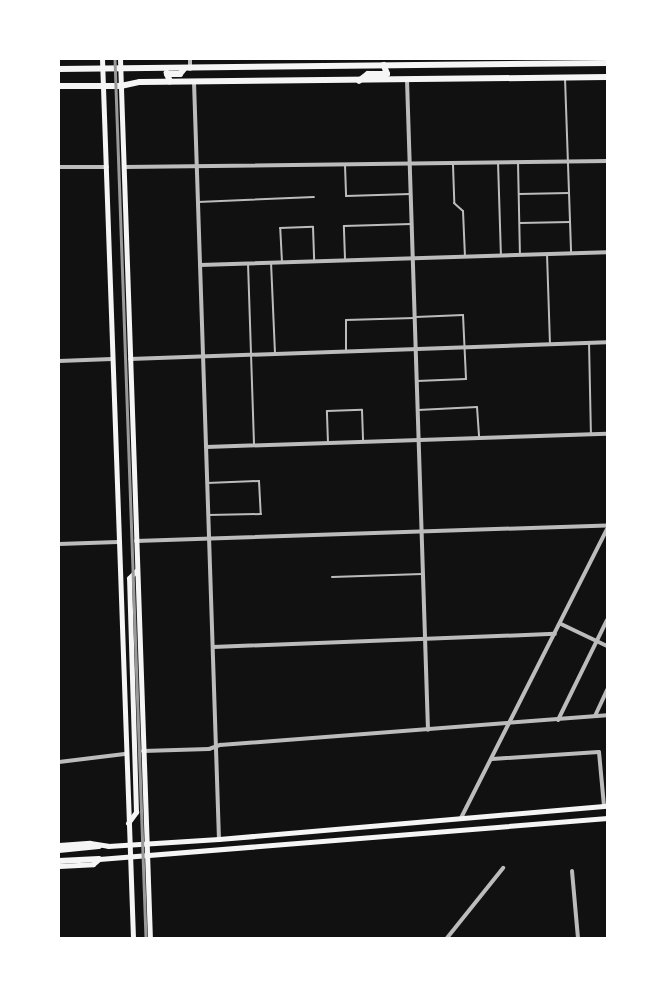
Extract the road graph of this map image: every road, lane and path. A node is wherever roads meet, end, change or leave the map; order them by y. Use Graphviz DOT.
graph roads {
  1 [pos="102,59"];
  2 [pos="120,59"];
  3 [pos="190,59"];
  4 [pos="401,59"];
  5 [pos="607,63"];
  6 [pos="384,66"];
  7 [pos="402,66"];
  8 [pos="59,69"];
  9 [pos="103,69"];
  10 [pos="120,69"];
  11 [pos="187,69"];
  12 [pos="565,77"];
  13 [pos="607,77"];
  14 [pos="406,80"];
  15 [pos="359,81"];
  16 [pos="170,82"];
  17 [pos="194,82"];
  18 [pos="59,86"];
  19 [pos="104,86"];
  20 [pos="121,86"];
  21 [pos="568,161"];
  22 [pos="607,161"];
  23 [pos="409,162"];
  24 [pos="453,162"];
  25 [pos="498,162"];
  26 [pos="518,162"];
  27 [pos="344,164"];
  28 [pos="197,166"];
  29 [pos="59,167"];
  30 [pos="107,167"];
  31 [pos="124,167"];
  32 [pos="569,193"];
  33 [pos="410,194"];
  34 [pos="519,194"];
  35 [pos="314,197"];
  36 [pos="198,202"];
  37 [pos="570,222"];
  38 [pos="520,223"];
  39 [pos="411,224"];
  40 [pos="607,252"];
  41 [pos="571,253"];
  42 [pos="547,254"];
  43 [pos="501,255"];
  44 [pos="520,255"];
  45 [pos="465,256"];
  46 [pos="413,258"];
  47 [pos="345,260"];
  48 [pos="314,261"];
  49 [pos="271,262"];
  50 [pos="282,262"];
  51 [pos="248,263"];
  52 [pos="200,265"];
  53 [pos="415,317"];
  54 [pos="589,342"];
  55 [pos="607,342"];
  56 [pos="550,344"];
  57 [pos="465,347"];
  58 [pos="416,349"];
  59 [pos="346,351"];
  60 [pos="275,354"];
  61 [pos="251,355"];
  62 [pos="203,356"];
  63 [pos="112,359"];
  64 [pos="130,359"];
  65 [pos="59,361"];
  66 [pos="417,381"];
  67 [pos="418,410"];
  68 [pos="591,434"];
  69 [pos="607,434"];
  70 [pos="479,438"];
  71 [pos="419,440"];
  72 [pos="363,442"];
  73 [pos="328,443"];
  74 [pos="254,446"];
  75 [pos="206,447"];
  76 [pos="207,483"];
  77 [pos="208,515"];
  78 [pos="607,527"];
  79 [pos="422,532"];
  80 [pos="209,538"];
  81 [pos="136,541"];
  82 [pos="118,542"];
  83 [pos="59,544"];
  84 [pos="137,570"];
  85 [pos="119,571"];
  86 [pos="423,574"];
  87 [pos="332,577"];
  88 [pos="129,578"];
  89 [pos="607,620"];
  90 [pos="561,624"];
  91 [pos="555,634"];
  92 [pos="425,639"];
  93 [pos="596,642"];
  94 [pos="607,646"];
  95 [pos="213,647"];
  96 [pos="607,690"];
  97 [pos="607,715"];
  98 [pos="595,716"];
  99 [pos="558,720"];
  100 [pos="511,723"];
  101 [pos="428,730"];
  102 [pos="216,747"];
  103 [pos="143,751"];
  104 [pos="125,754"];
  105 [pos="492,759"];
  106 [pos="59,762"];
  107 [pos="605,806"];
  108 [pos="136,812"];
  109 [pos="461,818"];
  110 [pos="607,818"];
  111 [pos="428,821"];
  112 [pos="144,822"];
  113 [pos="128,824"];
  114 [pos="431,833"];
  115 [pos="219,839"];
  116 [pos="145,843"];
  117 [pos="129,845"];
  118 [pos="59,846"];
  119 [pos="99,846"];
  120 [pos="59,850"];
  121 [pos="146,857"];
  122 [pos="129,858"];
  123 [pos="99,859"];
  124 [pos="59,861"];
  125 [pos="59,866"];
  126 [pos="502,868"];
  127 [pos="572,871"];
  128 [pos="133,938"];
  129 [pos="150,938"];
  130 [pos="447,938"];
  131 [pos="578,938"];
  1 -- 9 [label="main road"];
  2 -- 10 [label="main road"];
  3 -- 11 [label="street"];
  4 -- 7 [label="street"];
  5 -- 7 [label="main road"];
  6 -- 7 [label="main road"];
  6 -- 11 [label="main road"];
  6 -- 15 [label="main road"];
  8 -- 9 [label="main road"];
  9 -- 10 [label="main road"];
  9 -- 19 [label="main road"];
  10 -- 11 [label="main road"];
  10 -- 20 [label="main road"];
  11 -- 16 [label="main road"];
  12 -- 13 [label="main road"];
  12 -- 14 [label="main road"];
  12 -- 21 [label="lane"];
  14 -- 15 [label="main road"];
  14 -- 23 [label="street"];
  15 -- 17 [label="main road"];
  16 -- 17 [label="main road"];
  16 -- 20 [label="main road"];
  17 -- 28 [label="street"];
  18 -- 19 [label="main road"];
  19 -- 20 [label="main road"];
  19 -- 30 [label="main road"];
  20 -- 31 [label="main road"];
  21 -- 22 [label="street"];
  21 -- 26 [label="street"];
  21 -- 32 [label="lane"];
  23 -- 24 [label="street"];
  23 -- 27 [label="street"];
  23 -- 33 [label="street"];
  24 -- 25 [label="street"];
  24 -- 45 [label="lane"];
  25 -- 26 [label="street"];
  25 -- 43 [label="lane"];
  26 -- 34 [label="lane"];
  27 -- 28 [label="street"];
  27 -- 33 [label="lane"];
  28 -- 31 [label="street"];
  28 -- 36 [label="street"];
  29 -- 30 [label="street"];
  30 -- 63 [label="main road"];
  31 -- 64 [label="main road"];
  32 -- 34 [label="lane"];
  32 -- 37 [label="lane"];
  33 -- 39 [label="street"];
  34 -- 38 [label="lane"];
  35 -- 36 [label="lane"];
  36 -- 52 [label="street"];
  37 -- 38 [label="lane"];
  37 -- 41 [label="lane"];
  38 -- 44 [label="lane"];
  39 -- 46 [label="street"];
  39 -- 47 [label="lane"];
  40 -- 41 [label="street"];
  41 -- 42 [label="street"];
  42 -- 44 [label="street"];
  42 -- 56 [label="lane"];
  43 -- 44 [label="street"];
  43 -- 45 [label="street"];
  45 -- 46 [label="street"];
  46 -- 47 [label="street"];
  46 -- 53 [label="street"];
  47 -- 48 [label="street"];
  48 -- 50 [label="street"];
  48 -- 50 [label="lane"];
  49 -- 50 [label="street"];
  49 -- 51 [label="street"];
  49 -- 60 [label="lane"];
  51 -- 52 [label="street"];
  51 -- 61 [label="lane"];
  52 -- 62 [label="street"];
  53 -- 57 [label="lane"];
  53 -- 58 [label="street"];
  53 -- 59 [label="lane"];
  54 -- 55 [label="street"];
  54 -- 56 [label="street"];
  54 -- 68 [label="lane"];
  56 -- 57 [label="street"];
  57 -- 58 [label="street"];
  57 -- 66 [label="lane"];
  58 -- 59 [label="street"];
  58 -- 66 [label="street"];
  59 -- 60 [label="street"];
  60 -- 61 [label="street"];
  61 -- 62 [label="street"];
  61 -- 74 [label="lane"];
  62 -- 64 [label="street"];
  62 -- 75 [label="street"];
  63 -- 65 [label="street"];
  63 -- 82 [label="main road"];
  64 -- 81 [label="main road"];
  66 -- 67 [label="street"];
  67 -- 70 [label="lane"];
  67 -- 71 [label="street"];
  68 -- 69 [label="street"];
  68 -- 70 [label="street"];
  70 -- 71 [label="street"];
  71 -- 72 [label="street"];
  71 -- 79 [label="street"];
  72 -- 73 [label="street"];
  72 -- 73 [label="lane"];
  73 -- 74 [label="street"];
  74 -- 75 [label="street"];
  75 -- 76 [label="street"];
  76 -- 77 [label="street"];
  76 -- 77 [label="lane"];
  77 -- 80 [label="street"];
  78 -- 79 [label="street"];
  78 -- 90 [label="street"];
  79 -- 80 [label="street"];
  79 -- 86 [label="street"];
  80 -- 81 [label="street"];
  80 -- 95 [label="street"];
  81 -- 84 [label="main road"];
  82 -- 83 [label="street"];
  82 -- 85 [label="main road"];
  84 -- 88 [label="main road"];
  84 -- 103 [label="main road"];
  85 -- 88 [label="main road"];
  85 -- 104 [label="main road"];
  86 -- 87 [label="lane"];
  86 -- 92 [label="street"];
  88 -- 108 [label="main road"];
  89 -- 93 [label="street"];
  90 -- 91 [label="street"];
  90 -- 93 [label="street"];
  91 -- 92 [label="street"];
  91 -- 100 [label="street"];
  92 -- 95 [label="street"];
  92 -- 101 [label="street"];
  93 -- 94 [label="street"];
  93 -- 99 [label="street"];
  95 -- 102 [label="street"];
  96 -- 98 [label="street"];
  97 -- 98 [label="street"];
  98 -- 99 [label="street"];
  99 -- 100 [label="street"];
  100 -- 101 [label="street"];
  100 -- 105 [label="street"];
  101 -- 102 [label="street"];
  102 -- 103 [label="street"];
  102 -- 115 [label="street"];
  103 -- 112 [label="main road"];
  104 -- 106 [label="street"];
  104 -- 113 [label="main road"];
  105 -- 107 [label="street"];
  105 -- 109 [label="street"];
  107 -- 109 [label="main road"];
  108 -- 112 [label="main road"];
  108 -- 113 [label="main road"];
  109 -- 111 [label="main road"];
  110 -- 114 [label="main road"];
  111 -- 114 [label="main road"];
  111 -- 115 [label="main road"];
  112 -- 116 [label="main road"];
  113 -- 117 [label="main road"];
  114 -- 121 [label="main road"];
  115 -- 116 [label="main road"];
  116 -- 117 [label="main road"];
  116 -- 121 [label="main road"];
  117 -- 119 [label="main road"];
  117 -- 122 [label="main road"];
  118 -- 119 [label="main road"];
  119 -- 120 [label="highway"];
  121 -- 122 [label="main road"];
  121 -- 129 [label="main road"];
  122 -- 123 [label="main road"];
  122 -- 128 [label="main road"];
  123 -- 124 [label="highway"];
  123 -- 125 [label="main road"];
  126 -- 130 [label="street"];
  127 -- 131 [label="street"];
}
